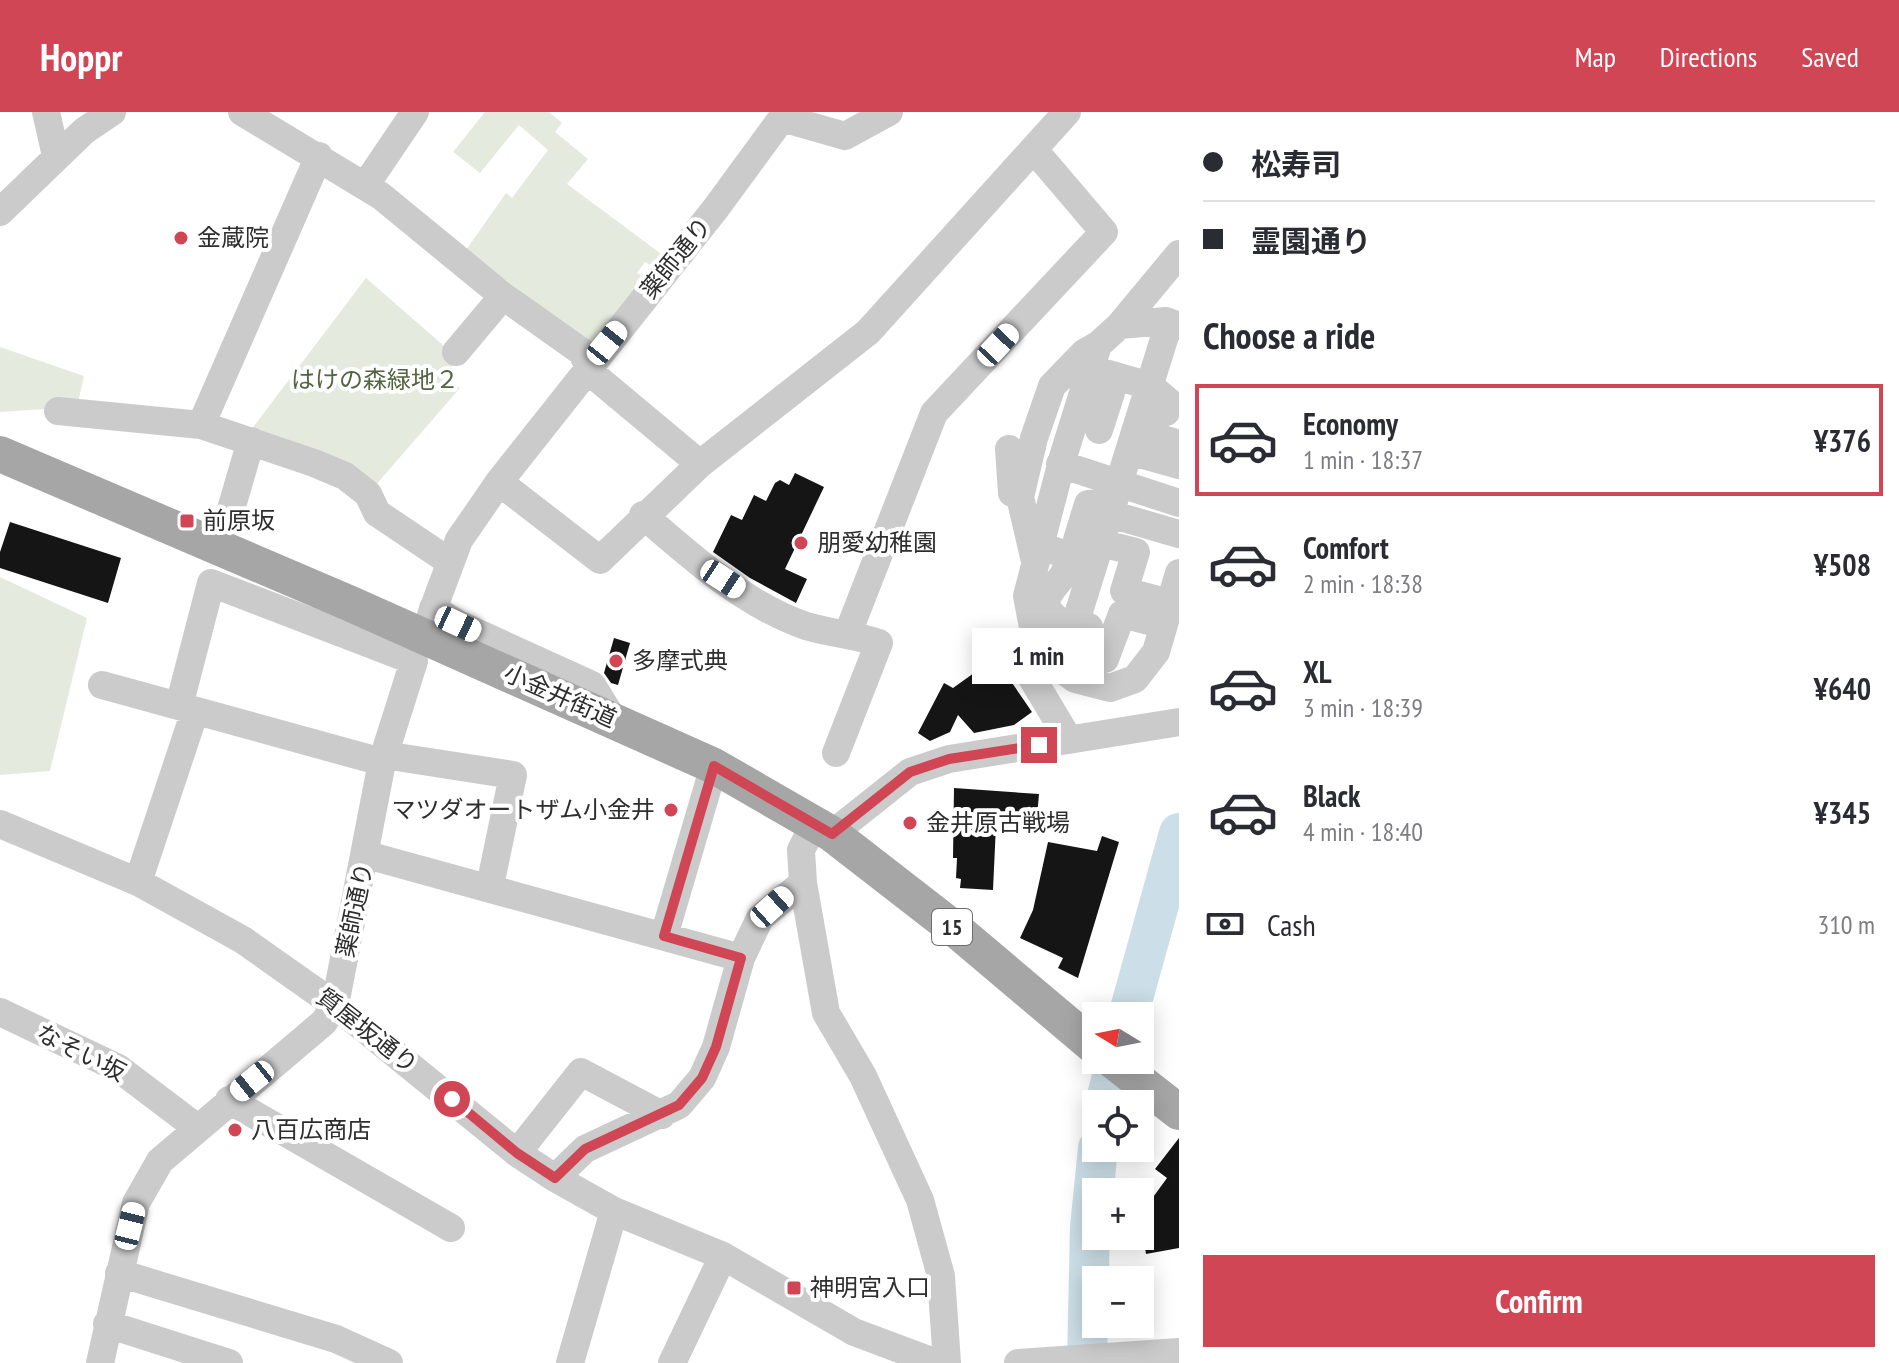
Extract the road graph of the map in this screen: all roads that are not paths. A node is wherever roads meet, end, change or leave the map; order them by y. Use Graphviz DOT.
graph roads {
  1 [pos="46,112"];
  2 [pos="112,112"];
  3 [pos="242,112"];
  4 [pos="415,112"];
  5 [pos="889,112"];
  6 [pos="1067,112"];
  7 [pos="777,115"];
  8 [pos="1035,151"];
  9 [pos="56,156"];
  10 [pos="319,156"];
  11 [pos="365,186"];
  12 [pos="0,212"];
  13 [pos="1176,270"];
  14 [pos="503,296"];
  15 [pos="1120,325"];
  16 [pos="1170,341"];
  17 [pos="456,352"];
  18 [pos="1092,364"];
  19 [pos="589,365"];
  20 [pos="1150,386"];
  21 [pos="58,411"];
  22 [pos="201,425"];
  23 [pos="1086,427"];
  24 [pos="1134,435"];
  25 [pos="251,441"];
  26 [pos="1009,449"];
  27 [pos="0,454"];
  28 [pos="1175,462"];
  29 [pos="700,464"];
  30 [pos="1060,464"];
  31 [pos="499,482"];
  32 [pos="1020,497"];
  33 [pos="643,515"];
  34 [pos="227,523"];
  35 [pos="1113,527"];
  36 [pos="1179,534"];
  37 [pos="1038,554"];
  38 [pos="450,562"];
  39 [pos="1172,597"];
  40 [pos="848,633"];
  41 [pos="1036,643"];
  42 [pos="1067,649"];
  43 [pos="102,685"];
  44 [pos="187,708"];
  45 [pos="613,719"];
  46 [pos="1170,723"];
  47 [pos="1069,740"];
  48 [pos="836,753"];
  49 [pos="383,759"];
  50 [pos="714,766"];
  51 [pos="0,824"];
  52 [pos="823,828"];
  53 [pos="367,855"];
  54 [pos="138,882"];
  55 [pos="803,883"];
  56 [pos="490,886"];
  57 [pos="664,936"];
  58 [pos="741,958"];
  59 [pos="335,1005"];
  60 [pos="0,1012"];
  61 [pos="1082,1037"];
  62 [pos="1131,1074"];
  63 [pos="229,1100"];
  64 [pos="1179,1112"];
  65 [pos="662,1115"];
  66 [pos="196,1127"];
  67 [pos="517,1153"];
  68 [pos="555,1178"];
  69 [pos="614,1211"];
  70 [pos="451,1228"];
  71 [pos="723,1256"];
  72 [pos="119,1273"];
  73 [pos="107,1324"];
  74 [pos="1178,1356"];
  75 [pos="1049,1361"];
  76 [pos="100,1363"];
  77 [pos="229,1363"];
  78 [pos="389,1363"];
  79 [pos="570,1363"];
  80 [pos="672,1363"];
  81 [pos="937,1363"];
  82 [pos="947,1363"];
  83 [pos="1018,1363"];
  1 -- 9 [label="street"];
  2 -- 9 [label="street"];
  3 -- 10 [label="street"];
  4 -- 11 [label="street"];
  5 -- 7 [label="street, 薬師通り"];
  6 -- 8 [label="street"];
  7 -- 19 [label="street, 薬師通り"];
  8 -- 29 [label="street"];
  8 -- 40 [label="street"];
  9 -- 12 [label="street"];
  10 -- 11 [label="street"];
  10 -- 22 [label="street"];
  11 -- 14 [label="street"];
  13 -- 15 [label="street"];
  14 -- 17 [label="street"];
  14 -- 19 [label="street"];
  15 -- 16 [label="street"];
  15 -- 18 [label="street"];
  16 -- 18 [label="street"];
  16 -- 20 [label="street"];
  18 -- 20 [label="street"];
  18 -- 23 [label="street"];
  18 -- 32 [label="street"];
  19 -- 29 [label="street"];
  19 -- 31 [label="street, 薬師通り"];
  20 -- 24 [label="street"];
  21 -- 22 [label="street"];
  22 -- 25 [label="street"];
  23 -- 24 [label="street"];
  23 -- 30 [label="street"];
  24 -- 28 [label="street"];
  24 -- 35 [label="street"];
  25 -- 34 [label="street"];
  25 -- 38 [label="street"];
  26 -- 32 [label="street"];
  27 -- 45 [label="main road, 小金井街道 / 15"];
  28 -- 35 [label="street"];
  29 -- 33 [label="street"];
  30 -- 35 [label="street"];
  30 -- 37 [label="street"];
  31 -- 33 [label="street"];
  31 -- 38 [label="street, 薬師通り"];
  32 -- 37 [label="street"];
  33 -- 40 [label="street"];
  35 -- 36 [label="street"];
  35 -- 39 [label="street"];
  35 -- 42 [label="street"];
  37 -- 41 [label="street"];
  37 -- 42 [label="street"];
  38 -- 45 [label="street, 薬師通り"];
  39 -- 42 [label="street"];
  39 -- 42 [label="street"];
  40 -- 48 [label="street"];
  41 -- 42 [label="street"];
  41 -- 47 [label="street"];
  43 -- 44 [label="street"];
  44 -- 49 [label="street"];
  44 -- 49 [label="street, 薬師通り"];
  44 -- 54 [label="street"];
  45 -- 50 [label="main road, 小金井街道 / 15"];
  46 -- 47 [label="street"];
  47 -- 52 [label="street"];
  49 -- 53 [label="street, 薬師通り"];
  49 -- 56 [label="street"];
  50 -- 52 [label="main road, 小金井街道 / 15"];
  50 -- 57 [label="street"];
  51 -- 54 [label="street, 質屋坂通り"];
  52 -- 55 [label="street"];
  52 -- 61 [label="main road, 小金井街道 / 15"];
  53 -- 56 [label="street"];
  53 -- 59 [label="street, 薬師通り"];
  54 -- 59 [label="street, 質屋坂通り"];
  55 -- 58 [label="street"];
  55 -- 82 [label="street"];
  56 -- 57 [label="street"];
  57 -- 58 [label="street"];
  58 -- 65 [label="street"];
  59 -- 63 [label="street, 薬師通り"];
  59 -- 67 [label="street, 質屋坂通り"];
  60 -- 66 [label="street, なそい坂"];
  62 -- 64 [label="main road"];
  63 -- 66 [label="street, 薬師通り"];
  63 -- 70 [label="street"];
  65 -- 67 [label="street"];
  65 -- 68 [label="street"];
  66 -- 72 [label="street, 薬師通り"];
  67 -- 68 [label="street, 質屋坂通り"];
  68 -- 69 [label="street, 質屋坂通り"];
  69 -- 71 [label="street, 質屋坂通り"];
  69 -- 79 [label="street"];
  71 -- 80 [label="street"];
  71 -- 81 [label="street, 質屋坂通り"];
  72 -- 73 [label="street, 薬師通り"];
  72 -- 78 [label="street"];
  73 -- 76 [label="street, 薬師通り"];
  73 -- 77 [label="street"];
  74 -- 75 [label="street"];
  75 -- 83 [label="street"];
}
